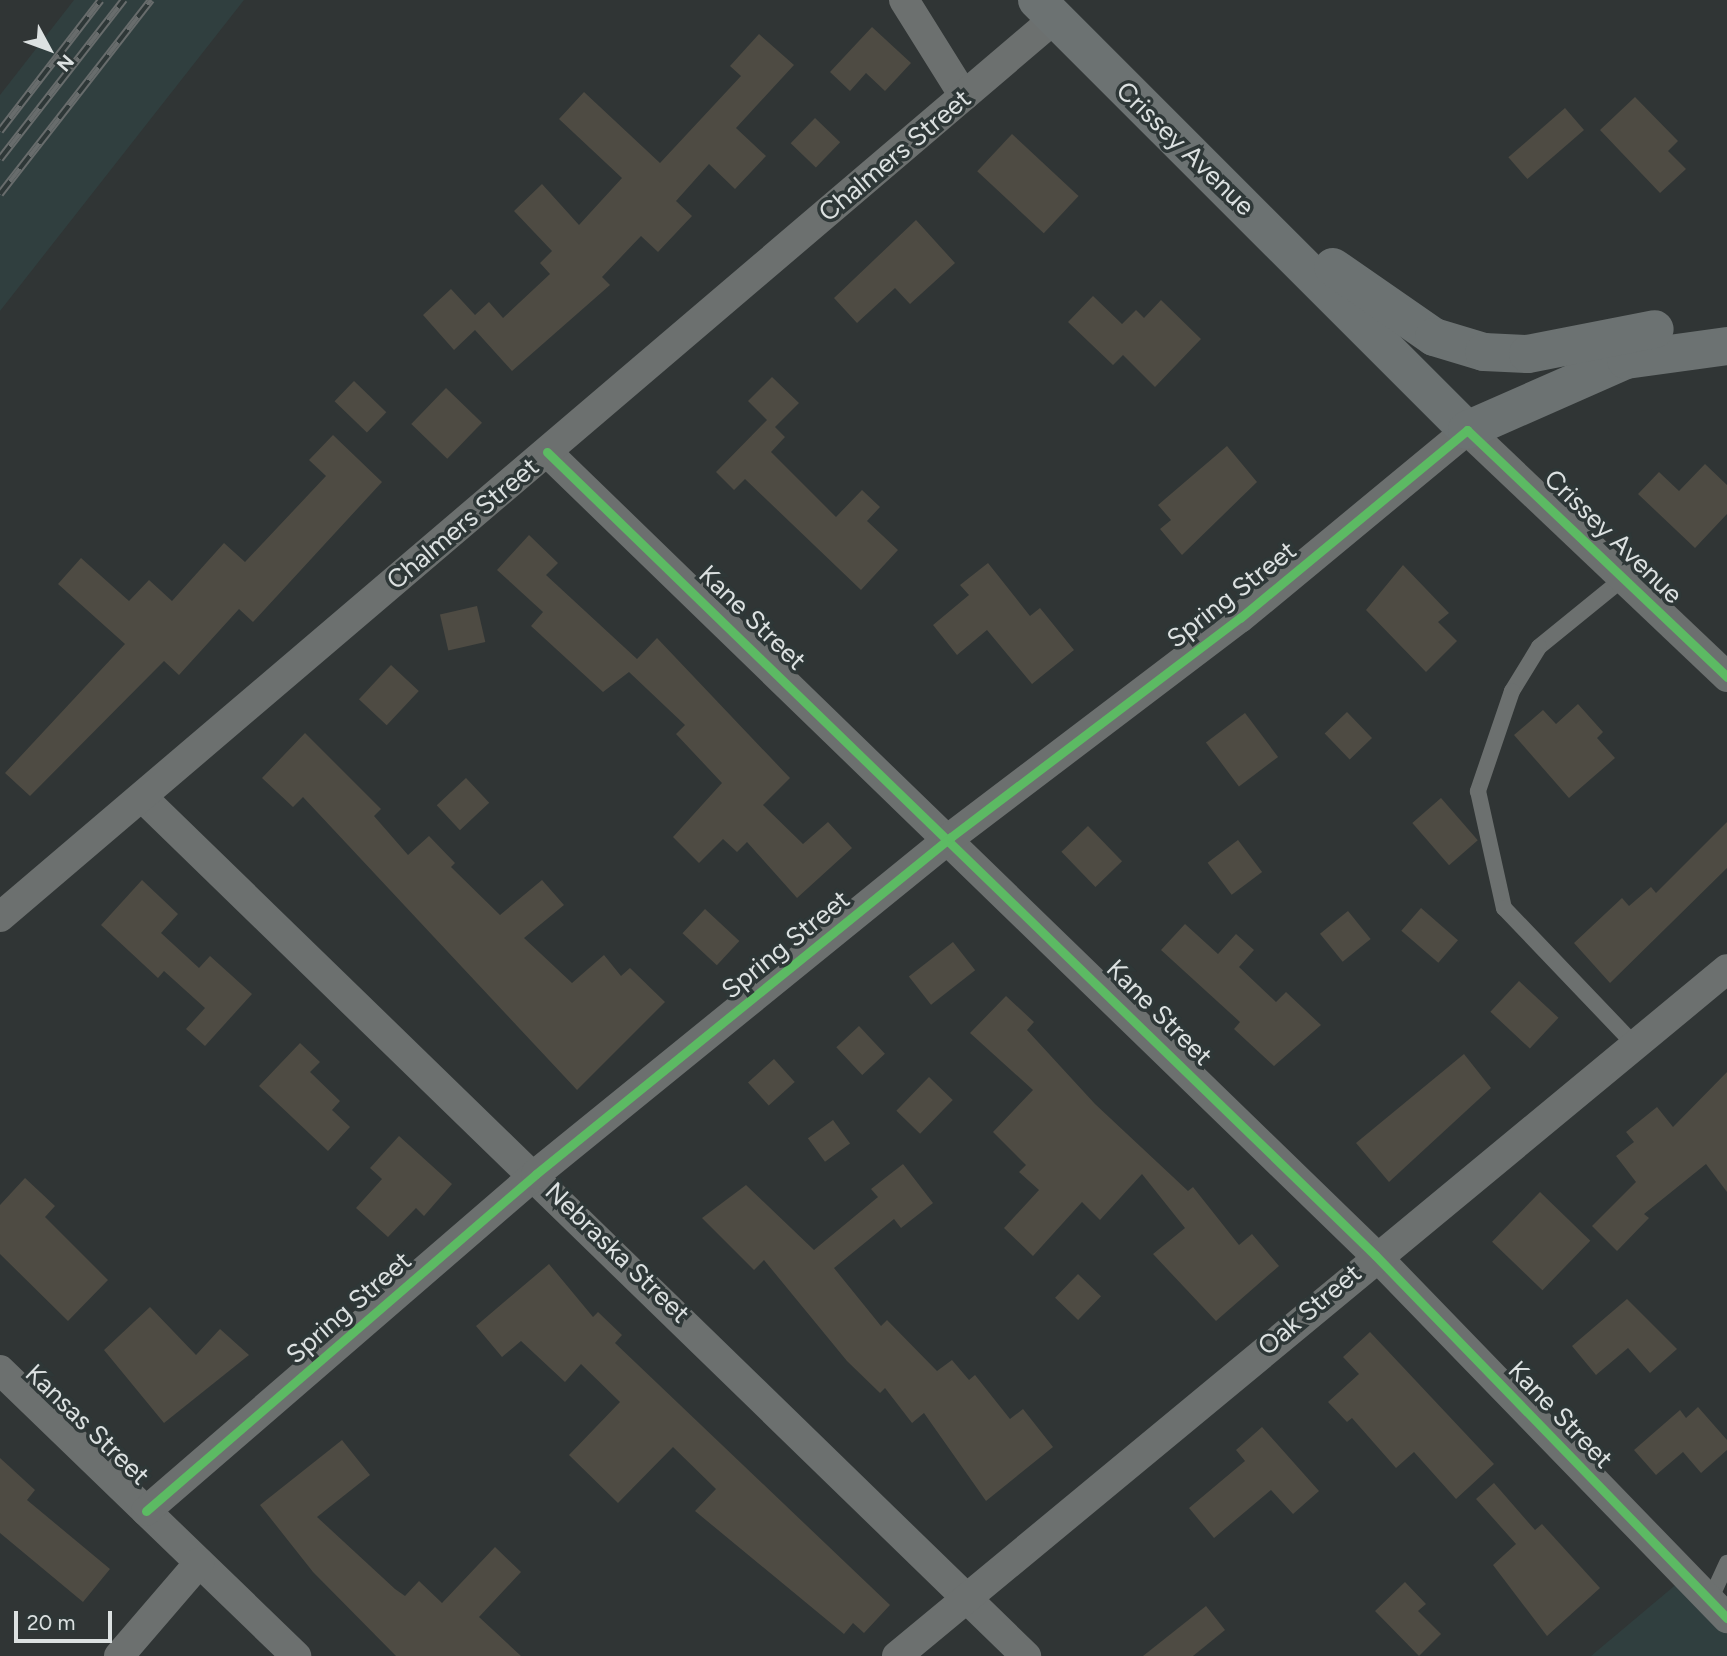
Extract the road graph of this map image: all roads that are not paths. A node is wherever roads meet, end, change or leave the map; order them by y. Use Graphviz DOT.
graph roads {
  1 [pos="904,0"];
  2 [pos="1045,10"];
  3 [pos="964,96"];
  4 [pos="1206,169"];
  5 [pos="1727,336"];
  6 [pos="1727,346"];
  7 [pos="1467,430"];
  8 [pos="547,452"];
  9 [pos="1625,577"];
  10 [pos="1727,677"];
  11 [pos="142,797"];
  12 [pos="951,837"];
  13 [pos="0,916"];
  14 [pos="1727,969"];
  15 [pos="1634,1044"];
  16 [pos="536,1174"];
  17 [pos="1375,1255"];
  18 [pos="0,1370"];
  19 [pos="146,1511"];
  20 [pos="199,1563"];
  21 [pos="1727,1563"];
  22 [pos="970,1596"];
  23 [pos="1718,1609"];
  24 [pos="119,1656"];
  25 [pos="296,1656"];
  26 [pos="897,1656"];
  27 [pos="1026,1656"];
  1 -- 3 [label="street"];
  2 -- 3 [label="street, Chalmers Street"];
  2 -- 4 [label="main road, Crissey Avenue"];
  3 -- 8 [label="street, Chalmers Street"];
  4 -- 5 [label="main road"];
  4 -- 7 [label="main road, Crissey Avenue"];
  6 -- 7 [label="main road"];
  7 -- 9 [label="street, Crissey Avenue"];
  7 -- 12 [label="street, Spring Street"];
  8 -- 11 [label="street, Chalmers Street"];
  8 -- 12 [label="street, Kane Street"];
  9 -- 10 [label="street, Crissey Avenue"];
  9 -- 15 [label="lane"];
  11 -- 13 [label="street, Chalmers Street"];
  11 -- 16 [label="street, Nebraska Street"];
  12 -- 16 [label="street, Spring Street"];
  12 -- 17 [label="street, Kane Street"];
  14 -- 15 [label="street, Oak Street"];
  15 -- 17 [label="street, Oak Street"];
  16 -- 19 [label="street, Spring Street"];
  16 -- 22 [label="street, Nebraska Street"];
  17 -- 22 [label="street, Oak Street"];
  17 -- 23 [label="street, Kane Street"];
  18 -- 19 [label="street, Kansas Street"];
  19 -- 20 [label="street, Kansas Street"];
  20 -- 24 [label="street"];
  20 -- 25 [label="street, Kansas Street"];
  21 -- 23 [label="lane"];
  22 -- 26 [label="street, Oak Street"];
  22 -- 27 [label="street, Nebraska Street"];
}
